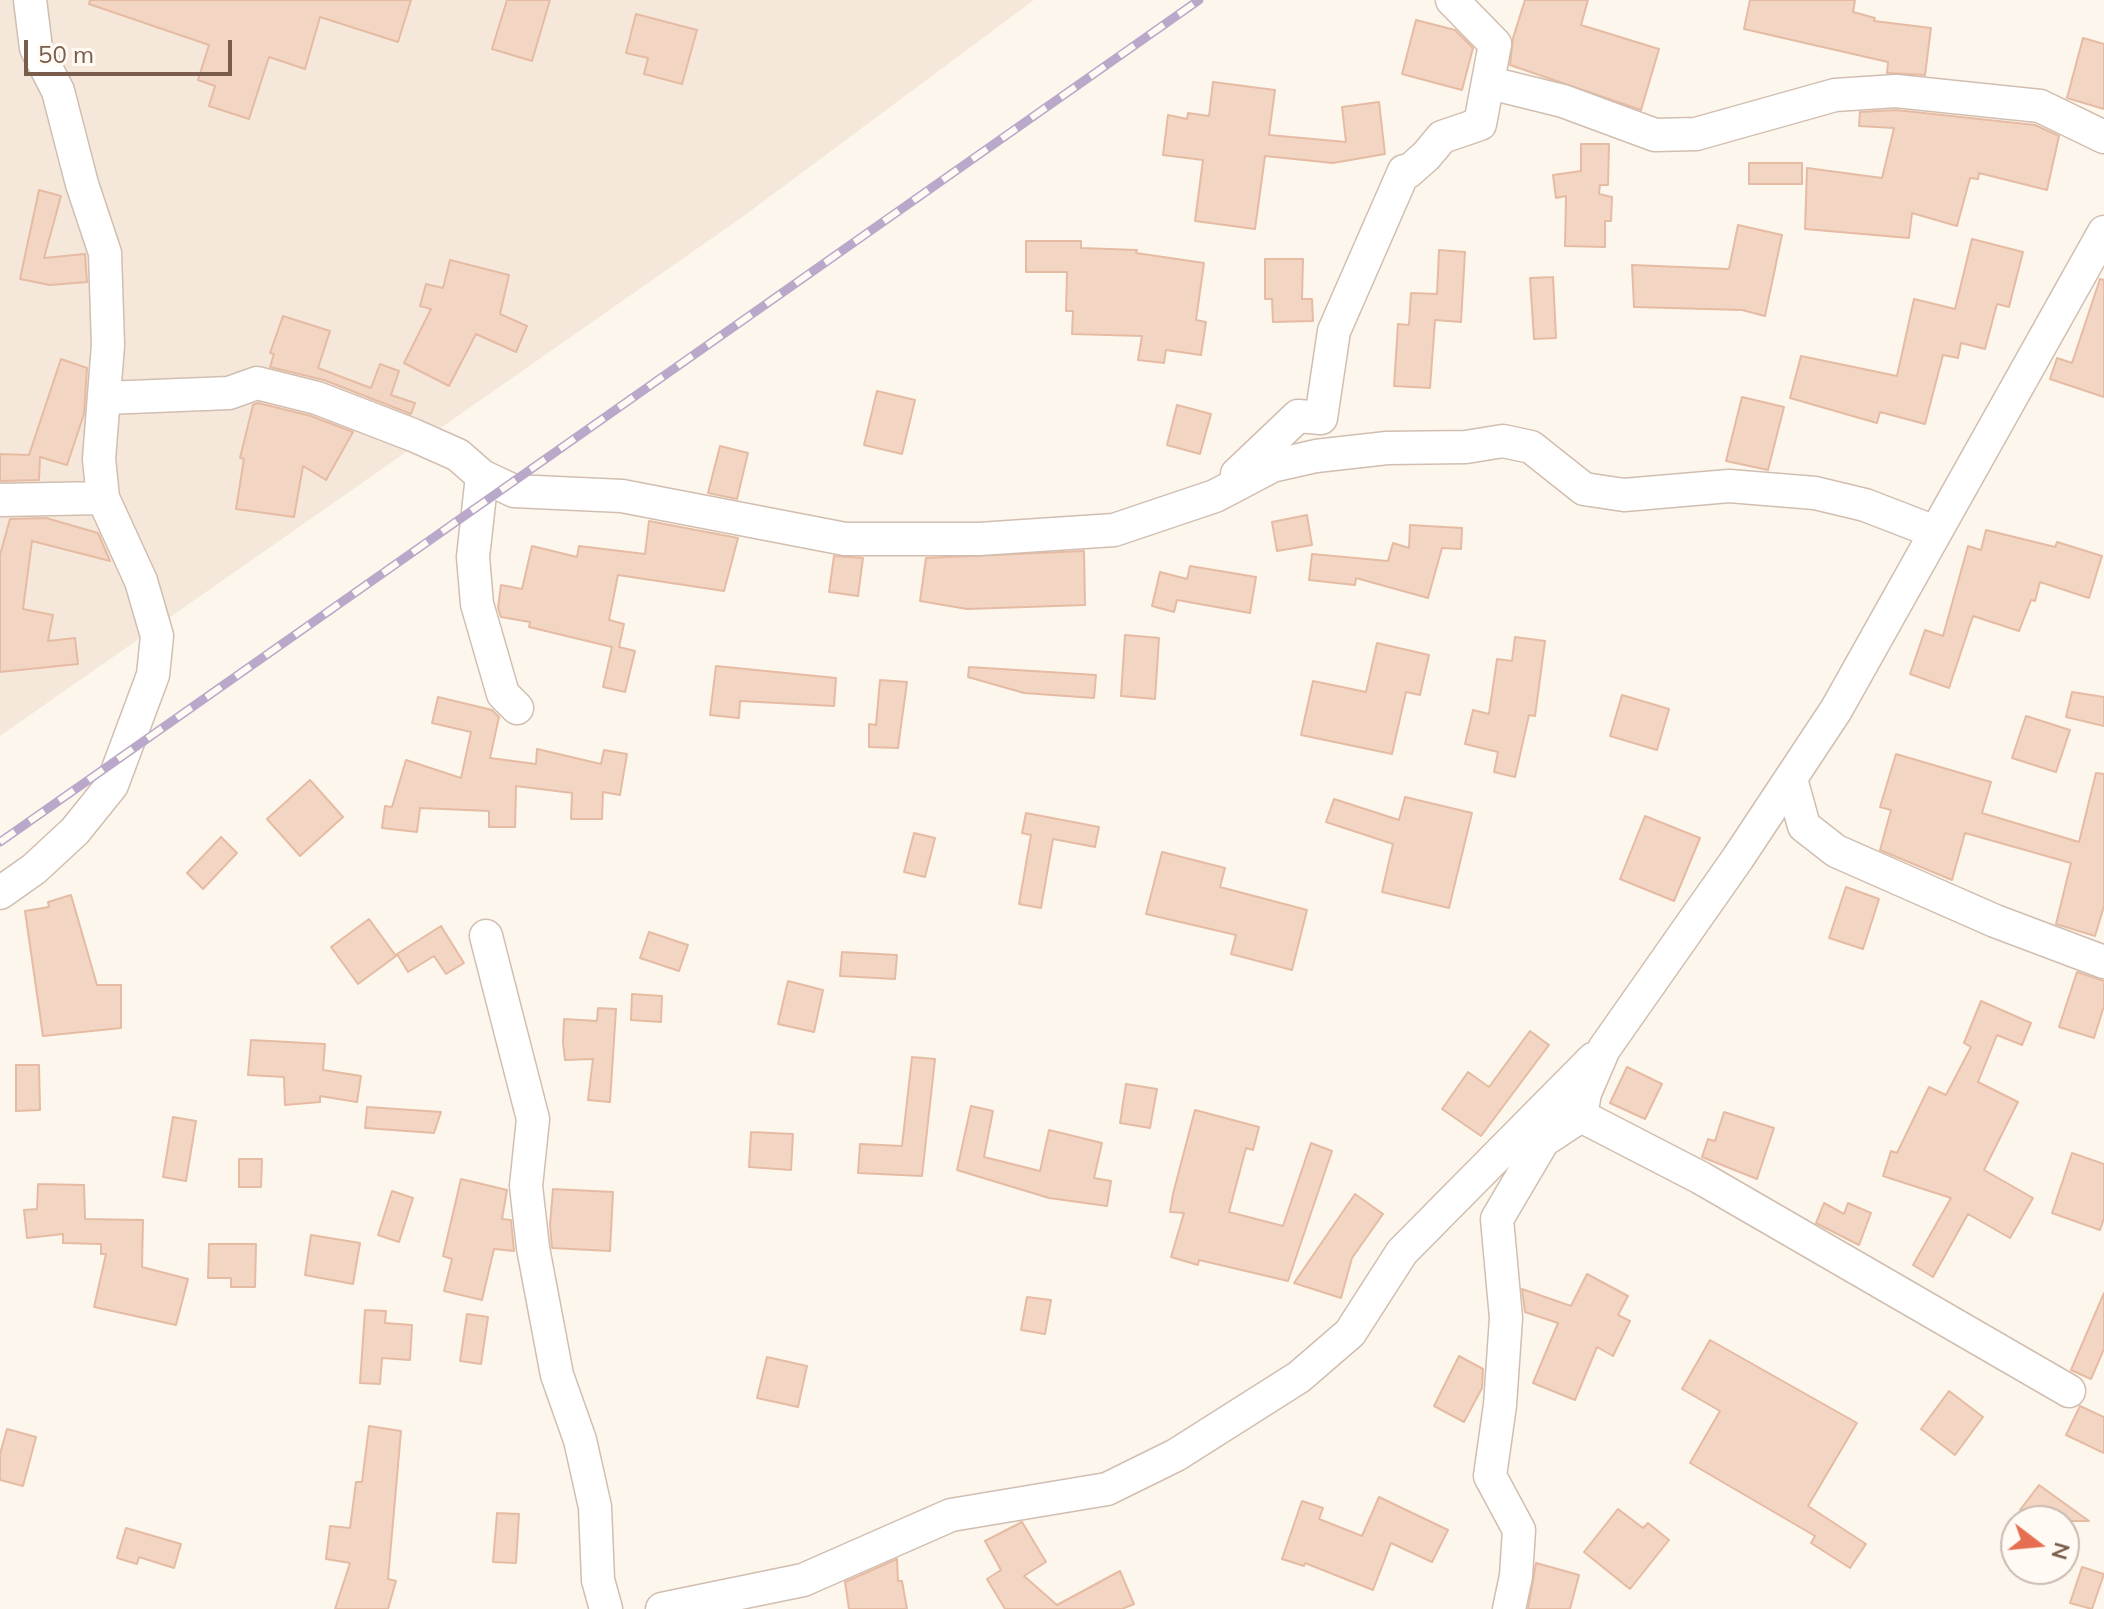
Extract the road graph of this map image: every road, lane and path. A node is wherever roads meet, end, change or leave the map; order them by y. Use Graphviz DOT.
graph roads {
  1 [pos="30,0"];
  2 [pos="1452,0"];
  3 [pos="1490,83"];
  4 [pos="2104,137"];
  5 [pos="2104,232"];
  6 [pos="105,398"];
  7 [pos="482,476"];
  8 [pos="1215,496"];
  9 [pos="103,498"];
  10 [pos="0,500"];
  11 [pos="1935,532"];
  12 [pos="517,708"];
  13 [pos="1791,779"];
  14 [pos="0,893"];
  15 [pos="486,936"];
  16 [pos="2104,962"];
  17 [pos="1604,1049"];
  18 [pos="1581,1116"];
  19 [pos="2069,1391"];
  20 [pos="606,1609"];
  21 [pos="662,1609"];
  22 [pos="1509,1609"];
  1 -- 6 [label="street"];
  2 -- 3 [label="street"];
  3 -- 4 [label="street"];
  3 -- 8 [label="street"];
  5 -- 11 [label="street"];
  6 -- 7 [label="street"];
  6 -- 9 [label="street"];
  7 -- 8 [label="street"];
  7 -- 12 [label="street"];
  8 -- 11 [label="street"];
  9 -- 10 [label="street"];
  9 -- 14 [label="street"];
  11 -- 13 [label="street"];
  13 -- 16 [label="street"];
  13 -- 17 [label="street"];
  15 -- 20 [label="street"];
  17 -- 18 [label="street"];
  17 -- 21 [label="street"];
  18 -- 19 [label="street"];
  18 -- 22 [label="street"];
}
